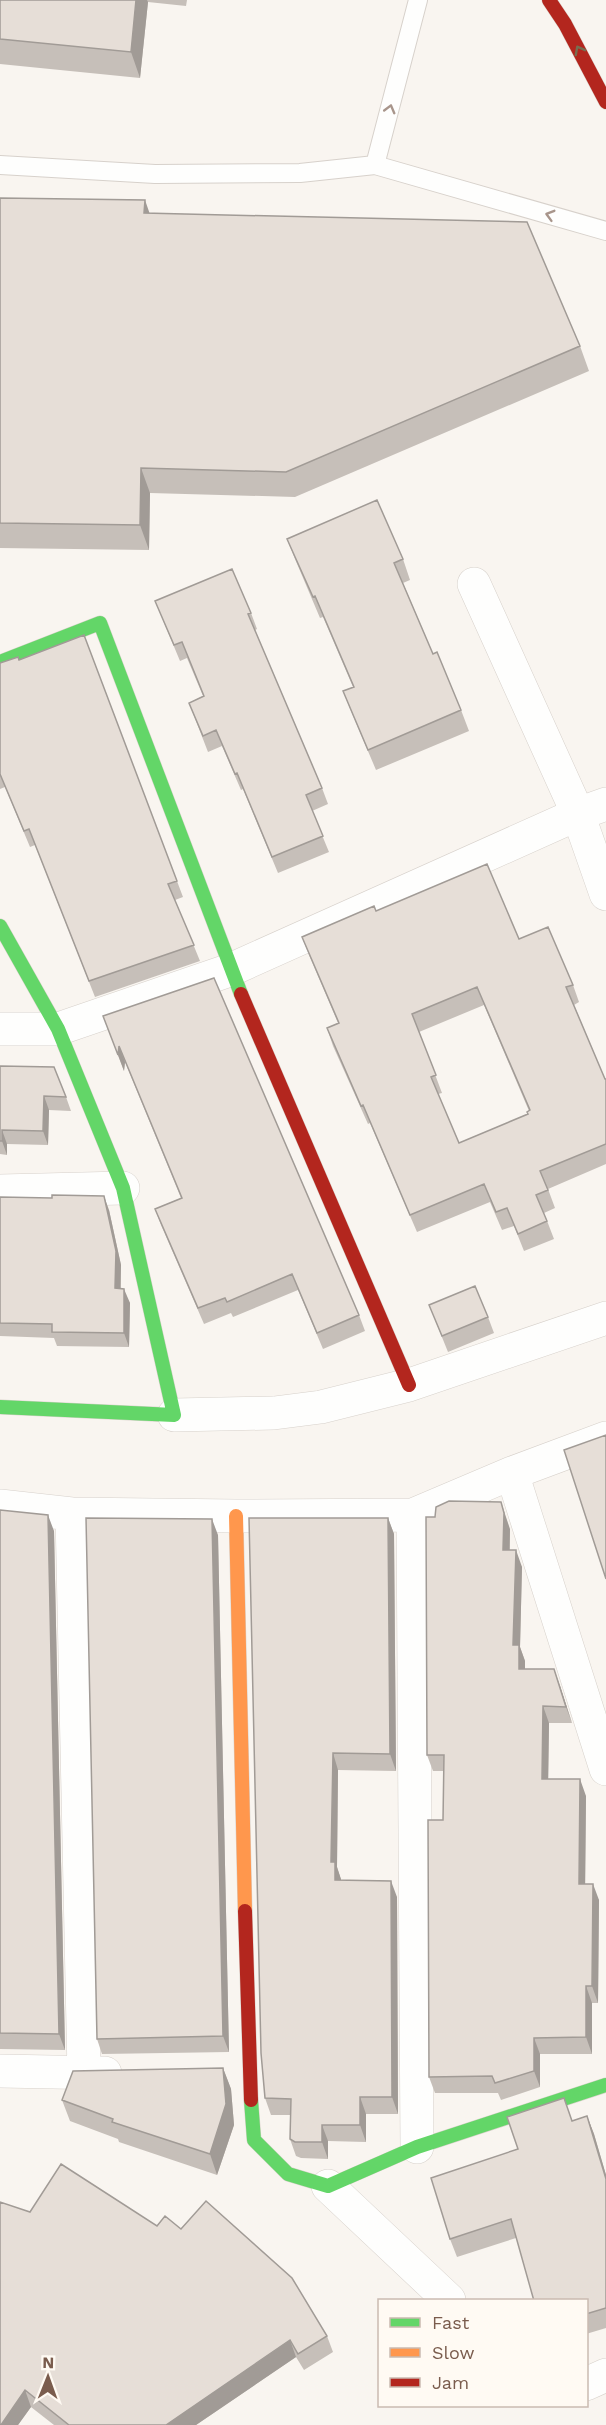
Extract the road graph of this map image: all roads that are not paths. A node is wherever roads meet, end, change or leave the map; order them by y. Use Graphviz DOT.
graph roads {
  1 [pos="418,0"];
  2 [pos="549,0"];
  3 [pos="606,102"];
  4 [pos="0,165"];
  5 [pos="375,165"];
  6 [pos="606,231"];
  7 [pos="474,584"];
  8 [pos="0,662"];
  9 [pos="592,809"];
  10 [pos="606,894"];
  11 [pos="0,926"];
  12 [pos="230,970"];
  13 [pos="0,1029"];
  14 [pos="58,1029"];
  15 [pos="123,1188"];
  16 [pos="0,1191"];
  17 [pos="606,1318"];
  18 [pos="409,1384"];
  19 [pos="0,1407"];
  20 [pos="174,1415"];
  21 [pos="606,1438"];
  22 [pos="512,1473"];
  23 [pos="0,1506"];
  24 [pos="72,1514"];
  25 [pos="413,1515"];
  26 [pos="236,1516"];
  27 [pos="606,1769"];
  28 [pos="0,2071"];
  29 [pos="84,2073"];
  30 [pos="130,2073"];
  31 [pos="606,2085"];
  32 [pos="417,2147"];
  33 [pos="327,2186"];
  34 [pos="447,2299"];
  35 [pos="606,2375"];
  36 [pos="588,2383"];
  5 -- 1 [label="lane, one-way"];
  3 -- 2 [label="street, one-way"];
  4 -- 5 [label="lane"];
  6 -- 5 [label="lane, one-way"];
  7 -- 9 [label="street"];
  8 -- 12 [label="street"];
  9 -- 10 [label="street"];
  9 -- 12 [label="street"];
  11 -- 14 [label="street"];
  12 -- 14 [label="street"];
  12 -- 18 [label="street"];
  13 -- 14 [label="street"];
  14 -- 15 [label="street"];
  15 -- 16 [label="street"];
  15 -- 20 [label="street"];
  17 -- 18 [label="street"];
  18 -- 20 [label="street"];
  19 -- 20 [label="street"];
  21 -- 22 [label="street"];
  22 -- 25 [label="street"];
  22 -- 27 [label="street"];
  23 -- 24 [label="street"];
  24 -- 26 [label="street"];
  24 -- 29 [label="street"];
  25 -- 26 [label="street"];
  25 -- 32 [label="street"];
  26 -- 33 [label="street"];
  28 -- 29 [label="street"];
  29 -- 30 [label="street"];
  31 -- 32 [label="street"];
  32 -- 33 [label="street"];
  33 -- 34 [label="street"];
  35 -- 36 [label="street"];
}
